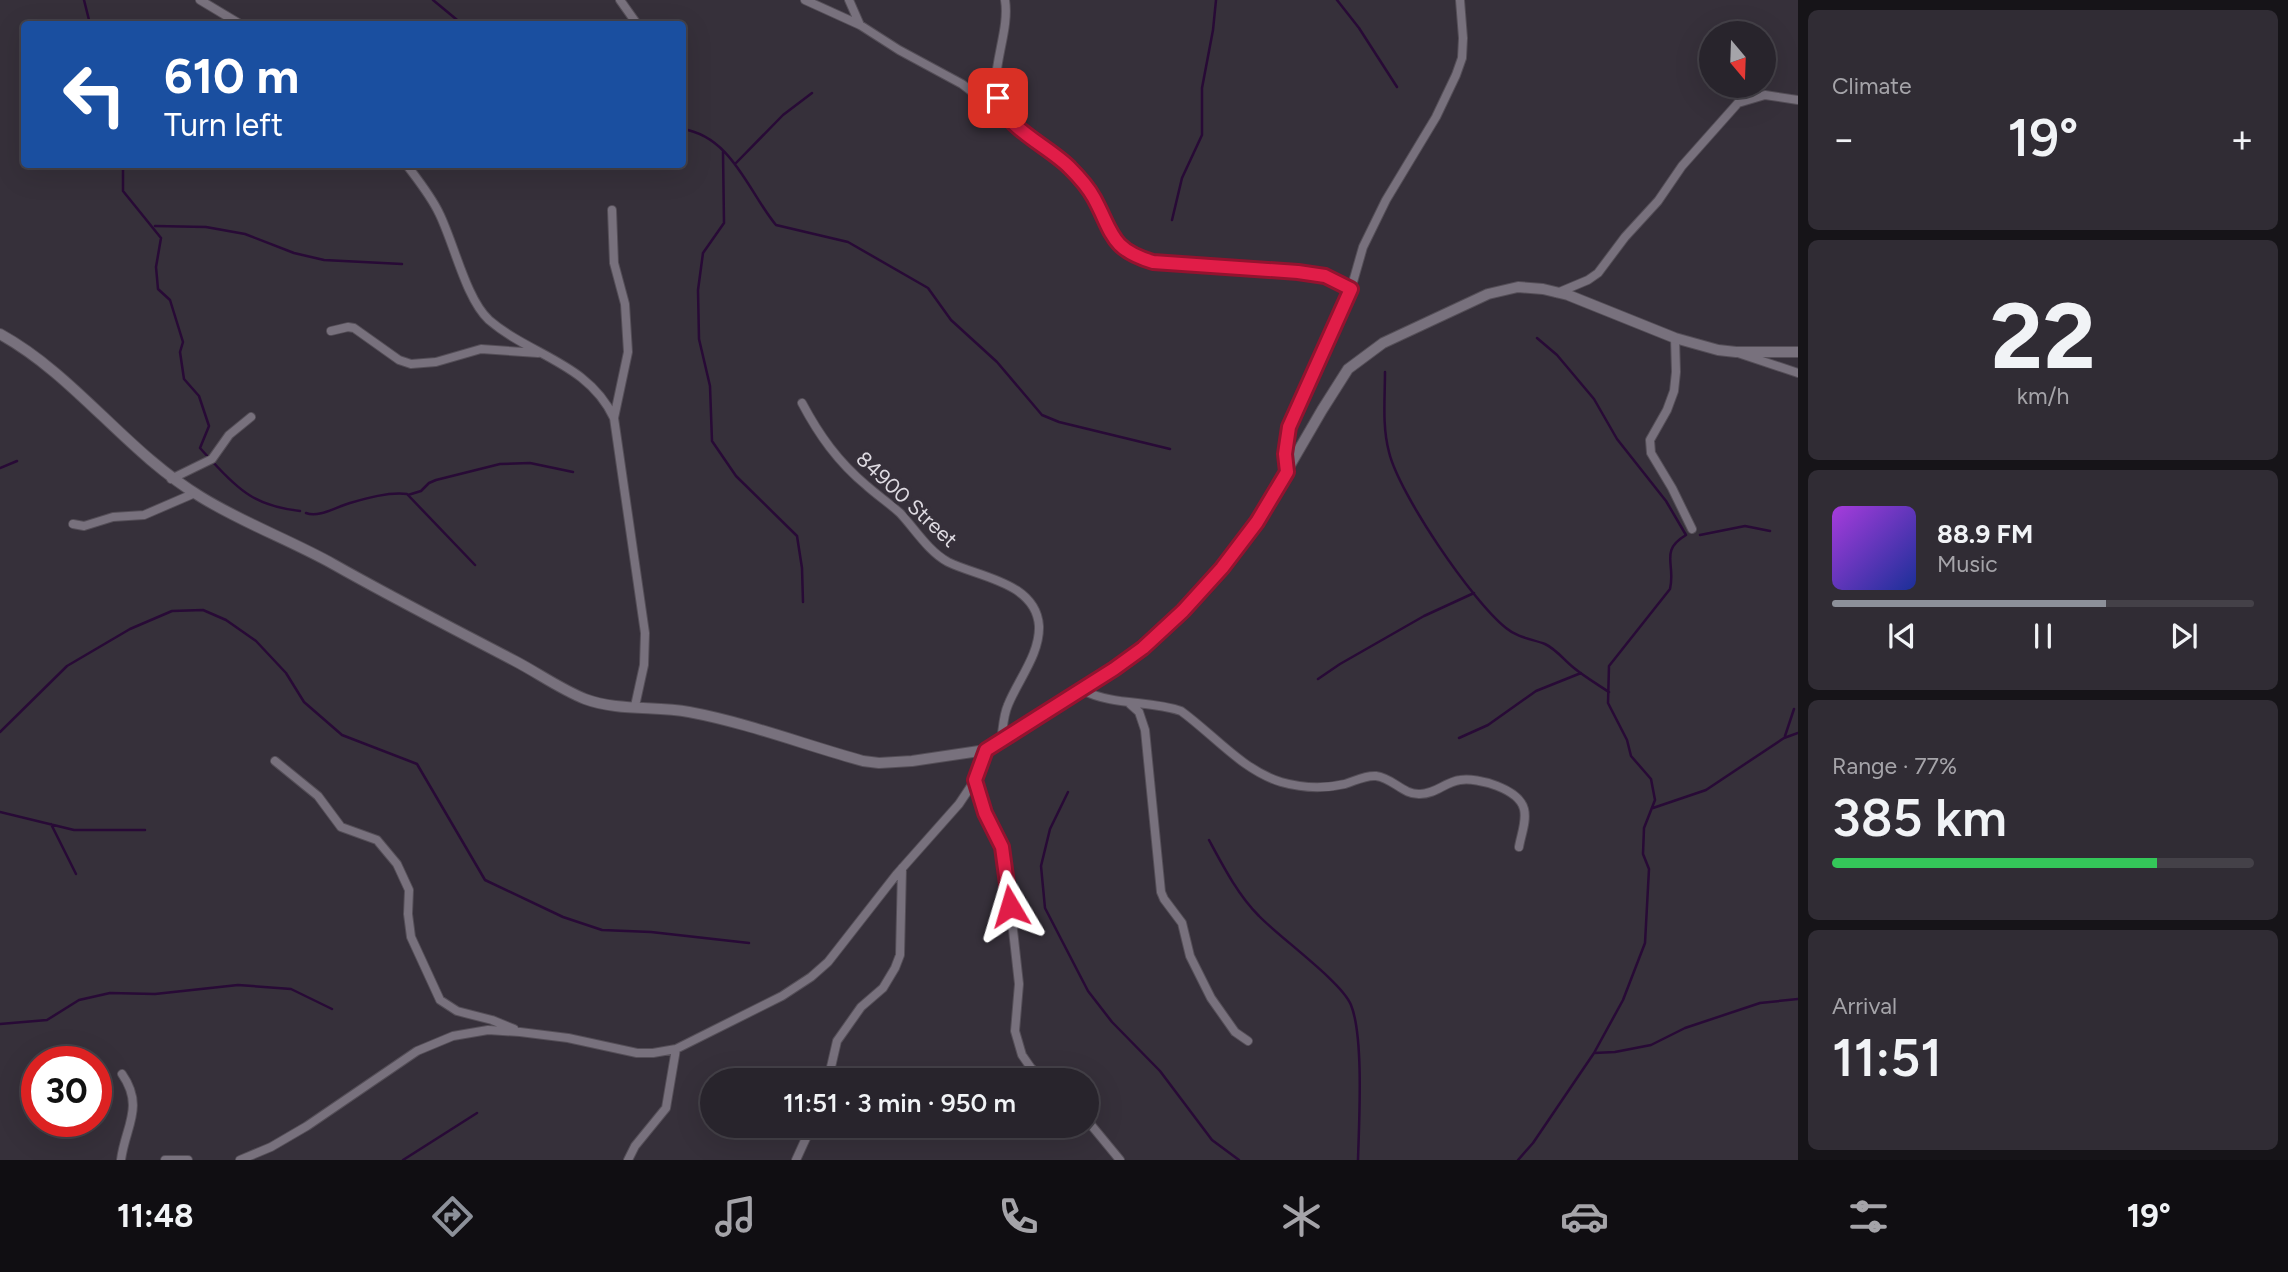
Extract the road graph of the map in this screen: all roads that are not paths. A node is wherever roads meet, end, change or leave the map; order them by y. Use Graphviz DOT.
graph roads {
  1 [pos="200,0"];
  2 [pos="620,0"];
  3 [pos="805,0"];
  4 [pos="849,0"];
  5 [pos="1005,0"];
  6 [pos="1460,0"];
  7 [pos="235,21"];
  8 [pos="635,21"];
  9 [pos="860,25"];
  10 [pos="1798,100"];
  11 [pos="1007,118"];
  12 [pos="409,168"];
  13 [pos="612,211"];
  14 [pos="1351,289"];
  15 [pos="1557,293"];
  16 [pos="331,331"];
  17 [pos="0,334"];
  18 [pos="1675,338"];
  19 [pos="1736,352"];
  20 [pos="1798,352"];
  21 [pos="544,353"];
  22 [pos="1798,373"];
  23 [pos="802,403"];
  24 [pos="251,418"];
  25 [pos="614,418"];
  26 [pos="1287,472"];
  27 [pos="172,479"];
  28 [pos="195,493"];
  29 [pos="73,524"];
  30 [pos="1692,529"];
  31 [pos="1082,690"];
  32 [pos="1130,704"];
  33 [pos="635,706"];
  34 [pos="1001,741"];
  35 [pos="986,750"];
  36 [pos="275,761"];
  37 [pos="975,780"];
  38 [pos="1519,846"];
  39 [pos="902,868"];
  40 [pos="520,1032"];
  41 [pos="1248,1041"];
  42 [pos="676,1049"];
  43 [pos="831,1068"];
  44 [pos="1031,1068"];
  45 [pos="122,1074"];
  46 [pos="1099,1135"];
  47 [pos="806,1138"];
  48 [pos="121,1160"];
  49 [pos="165,1160"];
  50 [pos="188,1160"];
  51 [pos="240,1160"];
  52 [pos="628,1160"];
  53 [pos="796,1160"];
  54 [pos="1120,1160"];
  1 -- 7 [label="street"];
  2 -- 8 [label="street"];
  3 -- 9 [label="street"];
  4 -- 9 [label="street"];
  5 -- 11 [label="street"];
  6 -- 14 [label="street"];
  9 -- 11 [label="street"];
  10 -- 15 [label="street"];
  11 -- 14 [label="street"];
  12 -- 21 [label="street"];
  13 -- 25 [label="street"];
  14 -- 26 [label="street"];
  15 -- 18 [label="street"];
  15 -- 26 [label="street"];
  16 -- 21 [label="street"];
  17 -- 27 [label="street"];
  18 -- 19 [label="street"];
  18 -- 30 [label="street"];
  19 -- 20 [label="street"];
  19 -- 22 [label="street"];
  21 -- 25 [label="street"];
  23 -- 34 [label="street, 84900 Street"];
  24 -- 27 [label="street"];
  25 -- 33 [label="street"];
  26 -- 31 [label="street"];
  27 -- 28 [label="street"];
  28 -- 29 [label="street"];
  28 -- 33 [label="street"];
  31 -- 32 [label="street"];
  31 -- 34 [label="street"];
  32 -- 38 [label="street"];
  32 -- 41 [label="street"];
  33 -- 35 [label="street"];
  34 -- 35 [label="street"];
  35 -- 37 [label="street"];
  36 -- 40 [label="street"];
  37 -- 39 [label="street"];
  37 -- 44 [label="street"];
  39 -- 42 [label="street"];
  39 -- 43 [label="street"];
  40 -- 42 [label="street"];
  40 -- 51 [label="street"];
  42 -- 52 [label="street"];
  45 -- 48 [label="street"];
  46 -- 54 [label="street"];
  47 -- 53 [label="street"];
  49 -- 50 [label="street"];
}
